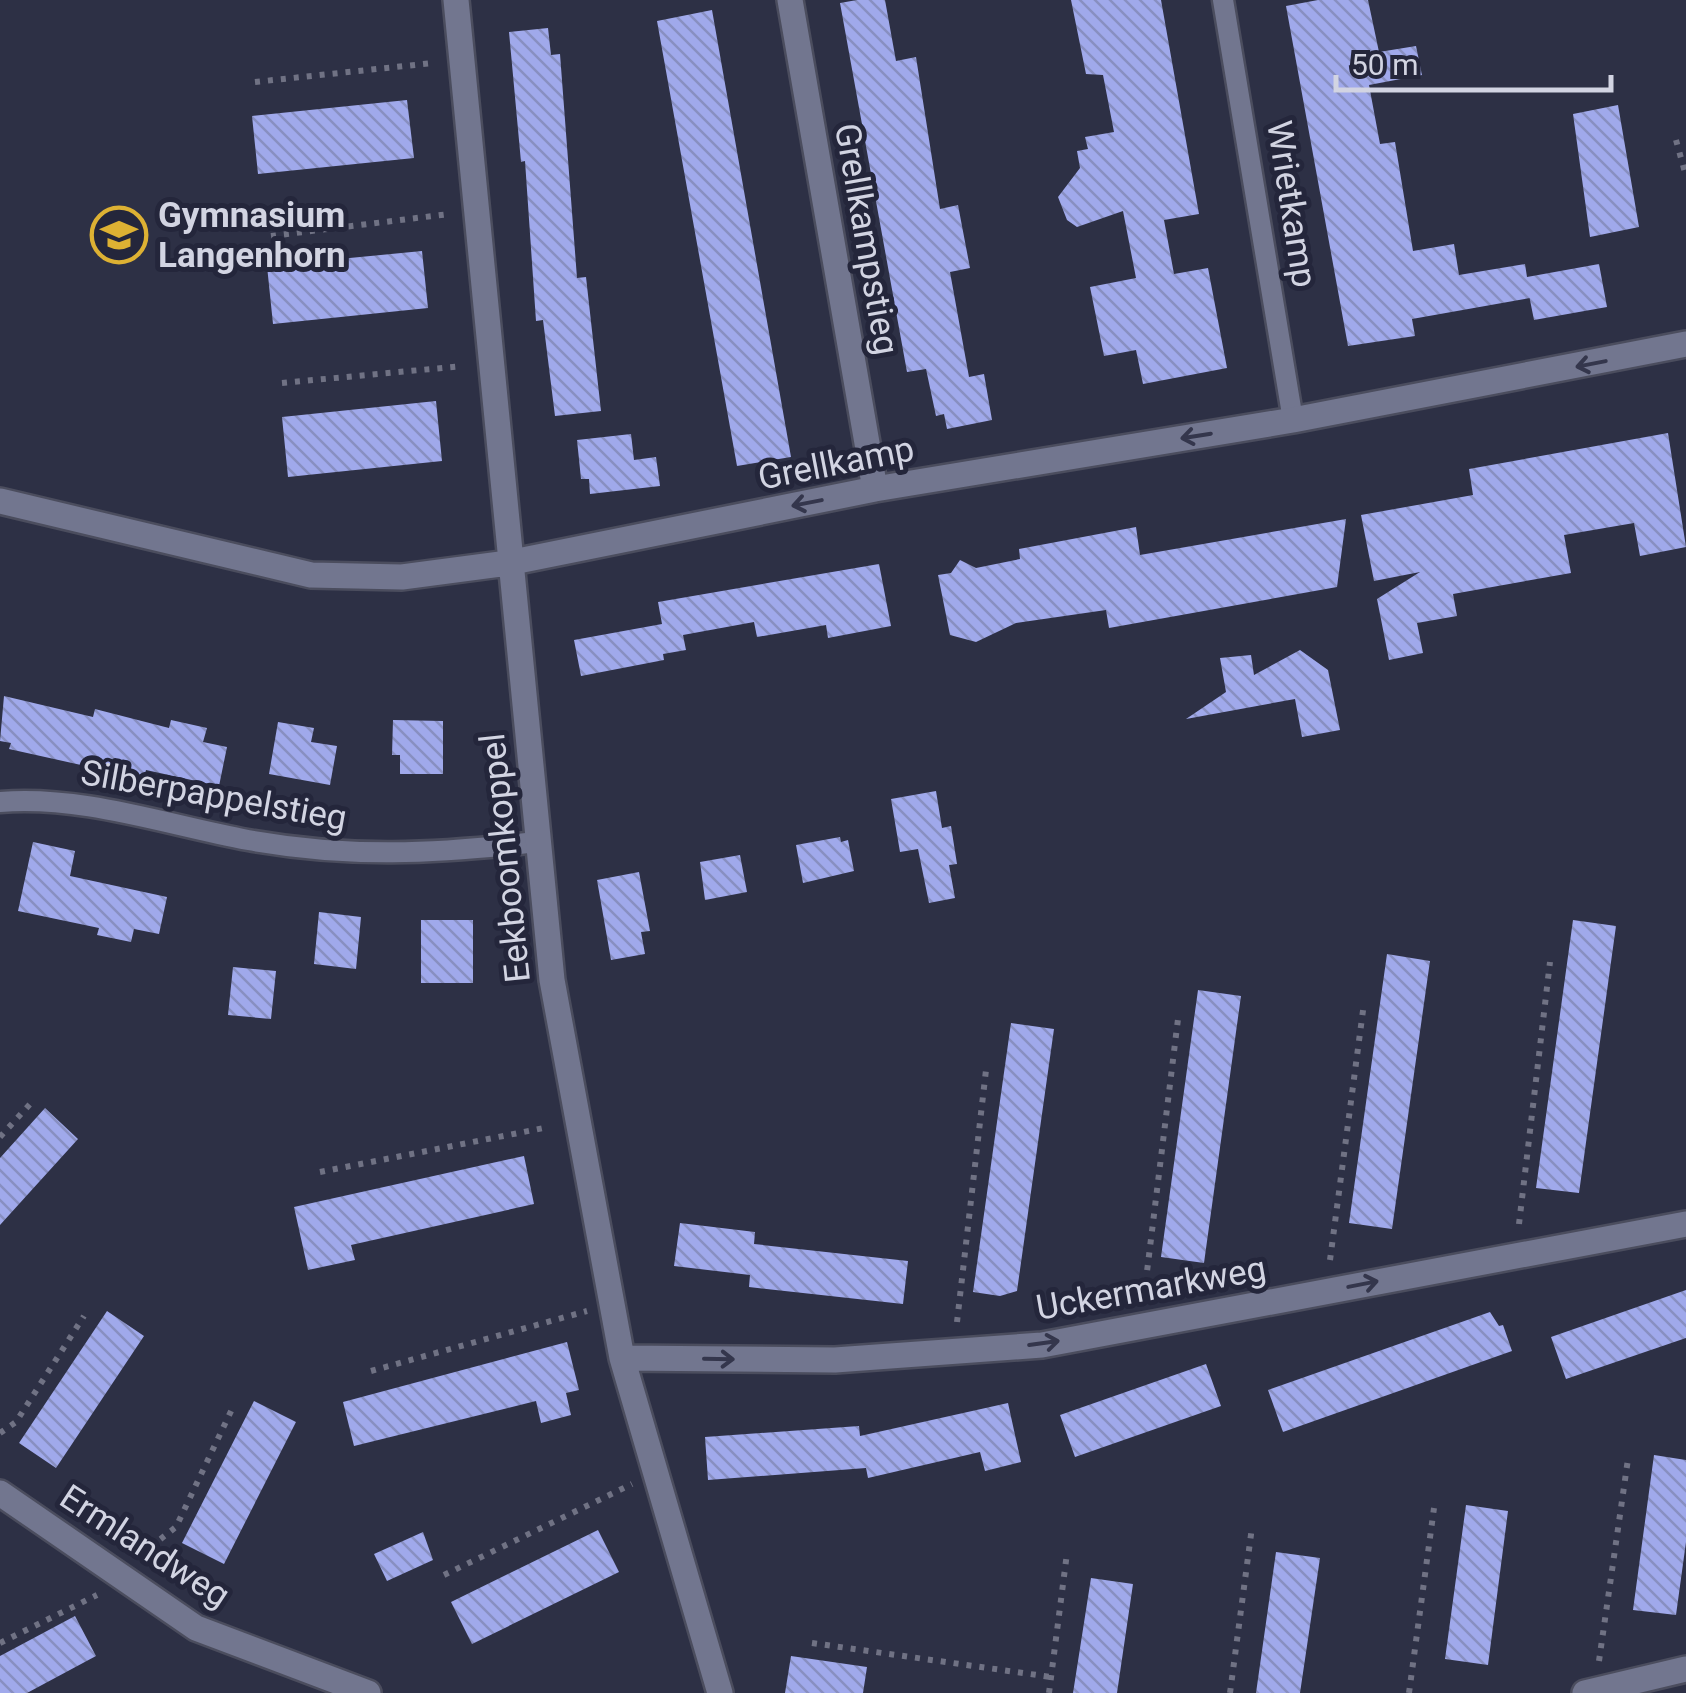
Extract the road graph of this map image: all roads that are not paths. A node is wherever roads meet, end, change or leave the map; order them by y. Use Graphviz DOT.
graph roads {
  1 [pos="456,0"];
  2 [pos="790,0"];
  3 [pos="1223,0"];
  4 [pos="1686,344"];
  5 [pos="1292,420"];
  6 [pos="875,490"];
  7 [pos="0,502"];
  8 [pos="508,562"];
  9 [pos="0,802"];
  10 [pos="536,842"];
  11 [pos="1686,1224"];
  12 [pos="622,1358"];
  13 [pos="0,1493"];
  14 [pos="1686,1669"];
  15 [pos="1590,1692"];
  16 [pos="368,1693"];
  17 [pos="720,1693"];
  1 -- 8 [label="street, Eekboomkoppel"];
  2 -- 6 [label="street, Grellkampstieg"];
  3 -- 5 [label="lane, Wrietkamp"];
  4 -- 5 [label="street, Grellkamp, one-way"];
  5 -- 6 [label="street, Grellkamp, one-way"];
  6 -- 8 [label="street, Grellkamp, one-way"];
  7 -- 8 [label="street, Grellkamp"];
  8 -- 10 [label="street, Eekboomkoppel"];
  9 -- 10 [label="lane, Silberpappelstieg"];
  10 -- 12 [label="street, Eekboomkoppel"];
  12 -- 11 [label="street, Uckermarkweg, one-way"];
  12 -- 17 [label="street, Eekboomkoppel"];
  13 -- 16 [label="street, Ermlandweg"];
  14 -- 15 [label="street"];
}
